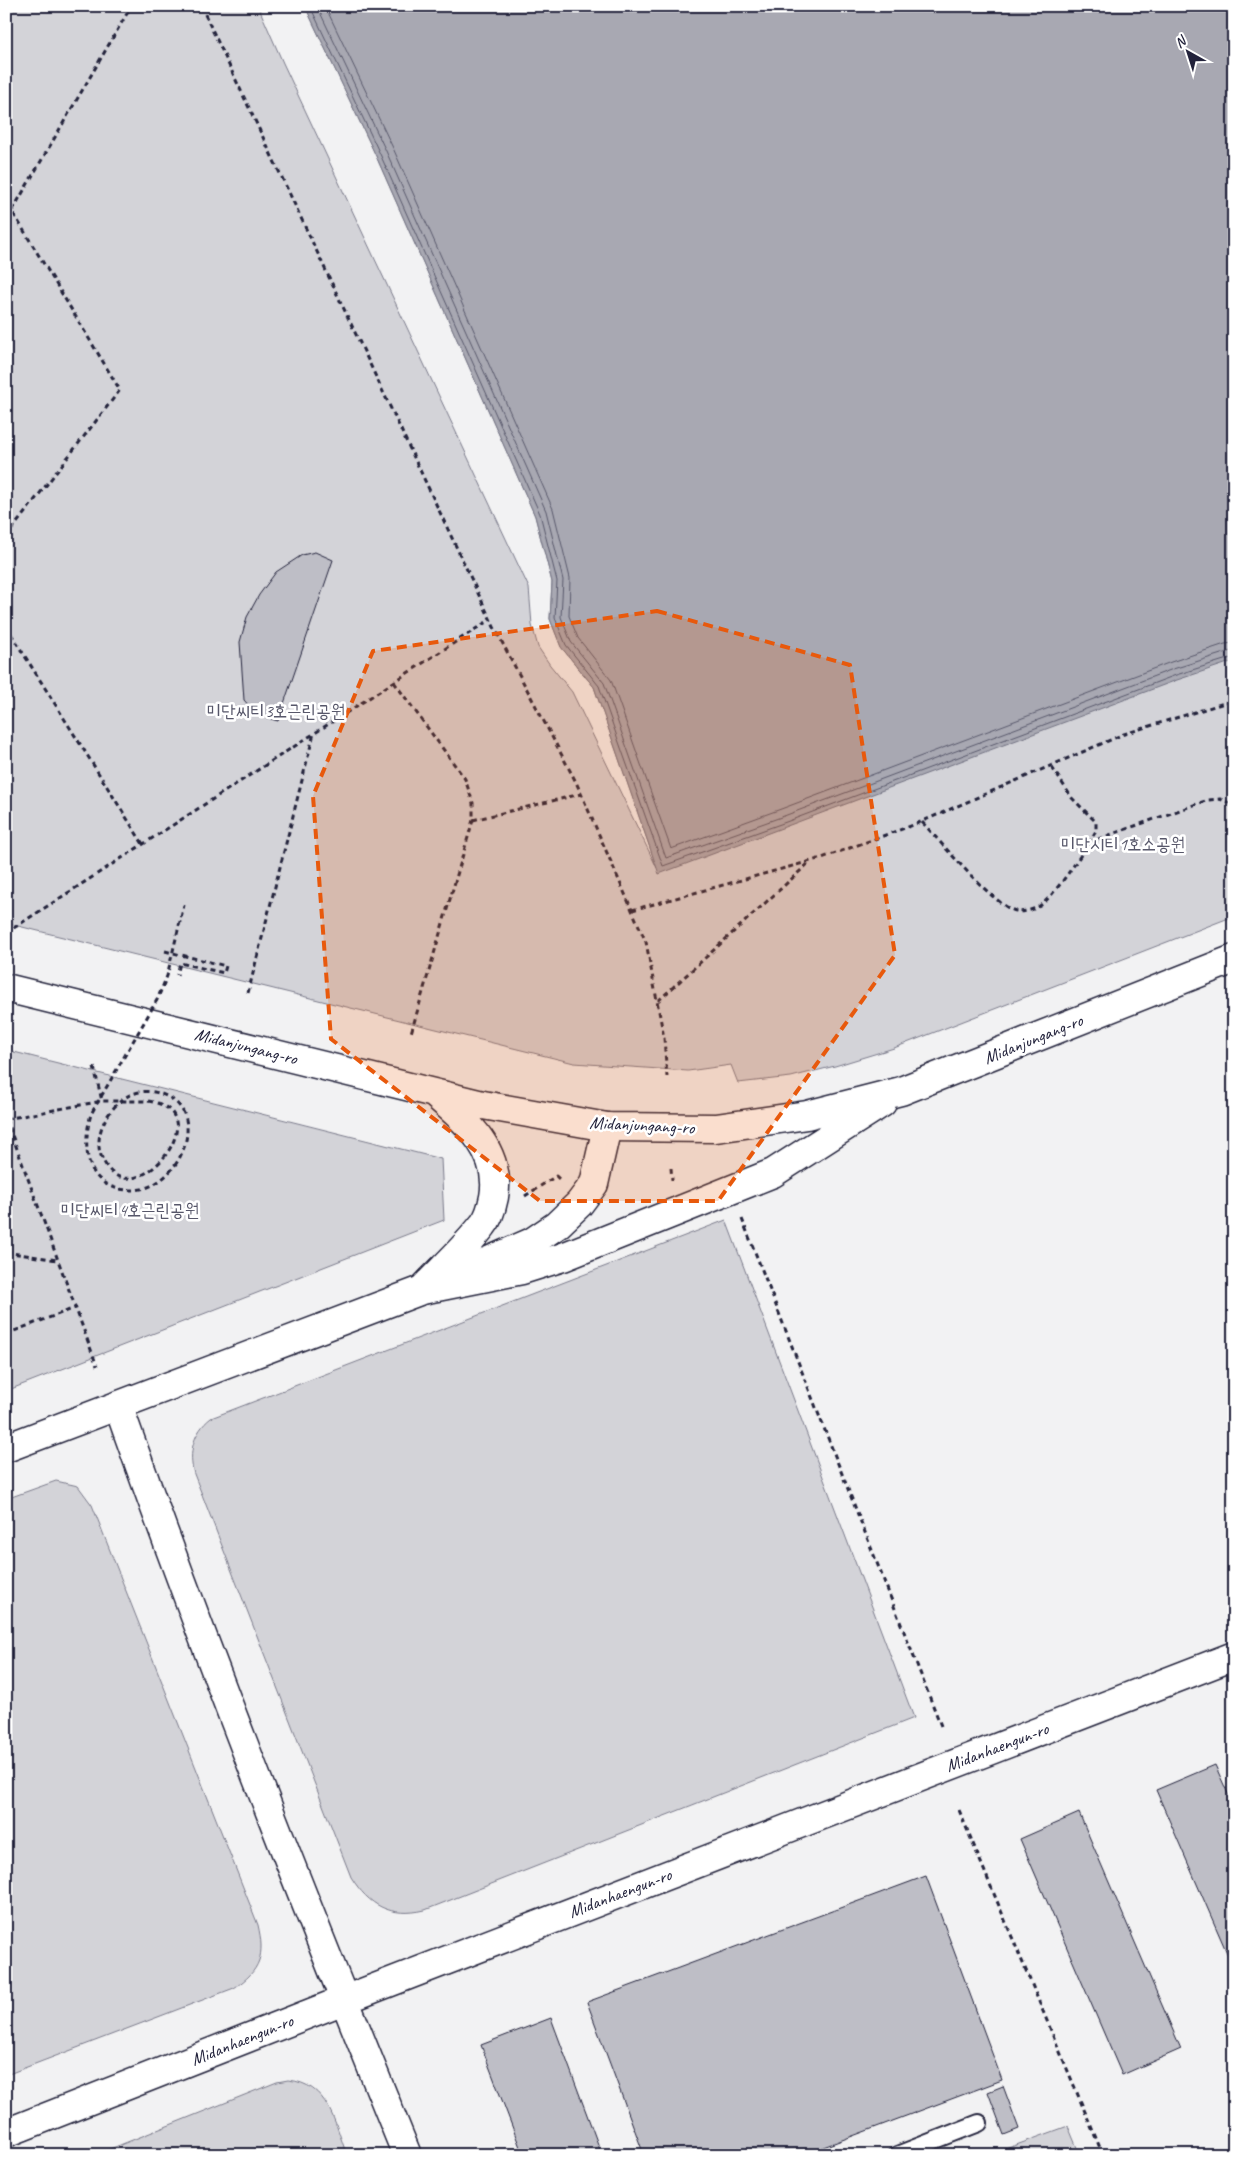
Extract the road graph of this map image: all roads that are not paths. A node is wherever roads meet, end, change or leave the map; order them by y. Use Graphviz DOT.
graph roads {
  1 [pos="1234,959"];
  2 [pos="6,988"];
  3 [pos="901,1091"];
  4 [pos="433,1092"];
  5 [pos="607,1127"];
  6 [pos="422,1290"];
  7 [pos="118,1404"];
  8 [pos="6,1448"];
  9 [pos="1234,1656"];
  10 [pos="344,2000"];
  11 [pos="979,2123"];
  12 [pos="6,2133"];
  13 [pos="407,2155"];
  14 [pos="898,2155"];
  1 -- 3 [label="street, Midanjungang-ro"];
  2 -- 4 [label="street, Midanjungang-ro"];
  3 -- 5 [label="street, Midanjungang-ro"];
  3 -- 6 [label="street"];
  4 -- 5 [label="street, Midanjungang-ro"];
  4 -- 6 [label="street"];
  5 -- 6 [label="street"];
  6 -- 7 [label="street"];
  7 -- 8 [label="street"];
  7 -- 10 [label="street"];
  9 -- 10 [label="street, Midanhaengun-ro"];
  10 -- 12 [label="street, Midanhaengun-ro"];
  10 -- 13 [label="street"];
  11 -- 14 [label="lane"];
}
